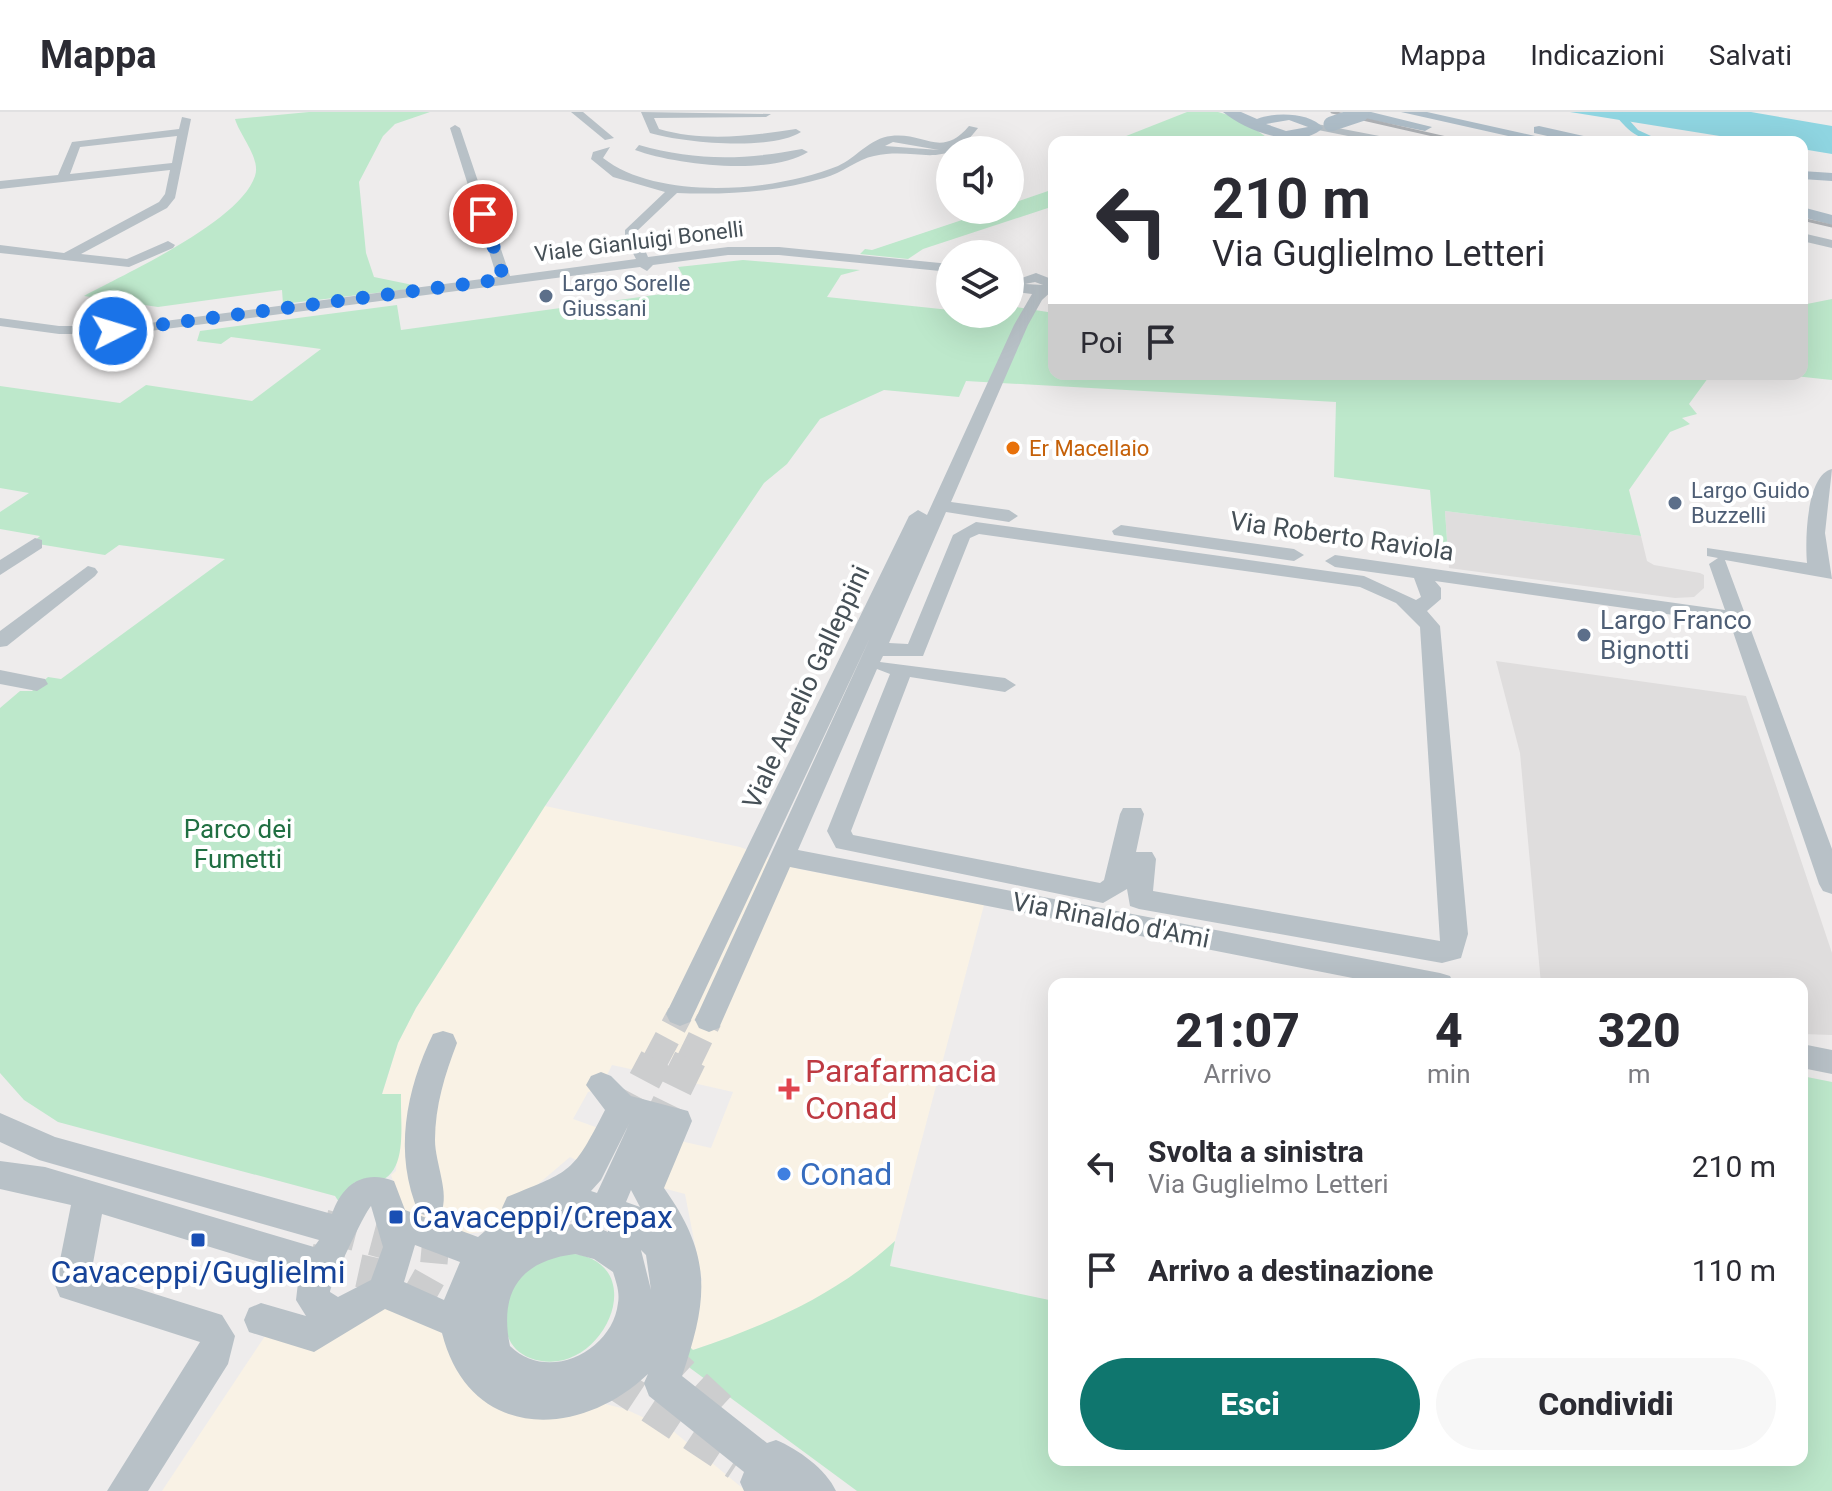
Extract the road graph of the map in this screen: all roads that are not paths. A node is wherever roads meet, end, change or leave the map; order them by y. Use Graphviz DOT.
graph roads {
  1 [pos="576,112"];
  2 [pos="1230,112"];
  3 [pos="1397,112"];
  4 [pos="1408,112"];
  5 [pos="1438,112"];
  6 [pos="1456,112"];
  7 [pos="647,113"];
  8 [pos="1367,113"];
  9 [pos="766,114"];
  10 [pos="1258,124"];
  11 [pos="1321,125"];
  12 [pos="455,128"];
  13 [pos="973,128"];
  14 [pos="654,131"];
  15 [pos="796,132"];
  16 [pos="1277,136"];
  17 [pos="1300,136"];
  18 [pos="1369,136"];
  19 [pos="1465,136"];
  20 [pos="1472,136"];
  21 [pos="1489,136"];
  22 [pos="1503,136"];
  23 [pos="1526,136"];
  24 [pos="1544,136"];
  25 [pos="1565,136"];
  26 [pos="624,143"];
  27 [pos="802,152"];
  28 [pos="176,166"];
  29 [pos="1808,175"];
  30 [pos="1832,177"];
  31 [pos="63,178"];
  32 [pos="0,185"];
  33 [pos="676,188"];
  34 [pos="1808,202"];
  35 [pos="1832,207"];
  36 [pos="1808,214"];
  37 [pos="1832,220"];
  38 [pos="1808,238"];
  39 [pos="1832,244"];
  40 [pos="168,245"];
  41 [pos="505,247"];
  42 [pos="0,249"];
  43 [pos="66,257"];
  44 [pos="645,264"];
  45 [pos="936,270"];
  46 [pos="1024,278"];
  47 [pos="510,279"];
  48 [pos="1024,281"];
  49 [pos="1047,284"];
  50 [pos="1024,306"];
  51 [pos="0,322"];
  52 [pos="1013,328"];
  53 [pos="0,329"];
  54 [pos="987,384"];
  55 [pos="1832,474"];
  56 [pos="940,506"];
  57 [pos="35,544"];
  58 [pos="0,569"];
  59 [pos="1825,571"];
  60 [pos="88,572"];
  61 [pos="1423,577"];
  62 [pos="1406,603"];
  63 [pos="1737,618"];
  64 [pos="0,641"];
  65 [pos="872,657"];
  66 [pos="902,670"];
  67 [pos="5,683"];
  68 [pos="37,684"];
  69 [pos="1005,685"];
  70 [pos="1132,814"];
  71 [pos="1824,841"];
  72 [pos="782,856"];
  73 [pos="1150,860"];
  74 [pos="1832,884"];
  75 [pos="1409,978"];
  76 [pos="680,1014"];
  77 [pos="709,1020"];
  78 [pos="443,1043"];
  79 [pos="1808,1057"];
  80 [pos="1832,1062"];
  81 [pos="638,1107"];
  82 [pos="0,1127"];
  83 [pos="0,1175"];
  84 [pos="89,1196"];
  85 [pos="387,1206"];
  86 [pos="594,1219"];
  87 [pos="324,1226"];
  88 [pos="481,1252"];
  89 [pos="527,1253"];
  90 [pos="304,1259"];
  91 [pos="626,1262"];
  92 [pos="384,1291"];
  93 [pos="636,1304"];
  94 [pos="337,1317"];
  95 [pos="261,1320"];
  96 [pos="460,1321"];
  97 [pos="649,1339"];
  98 [pos="495,1352"];
  99 [pos="600,1380"];
  100 [pos="662,1383"];
  101 [pos="768,1474"];
  102 [pos="126,1491"];
  103 [pos="817,1491"];
  1 -- 26 [label="street"];
  2 -- 10 [label="main road"];
  3 -- 21 [label="main road"];
  3 -- 22 [label="main road"];
  4 -- 23 [label="main road"];
  5 -- 24 [label="main road"];
  6 -- 25 [label="main road"];
  7 -- 9 [label="street"];
  7 -- 14 [label="street"];
  8 -- 11 [label="main road, bridge"];
  8 -- 19 [label="main road"];
  8 -- 20 [label="main road"];
  10 -- 11 [label="main road"];
  10 -- 16 [label="main road"];
  11 -- 17 [label="main road"];
  11 -- 18 [label="street"];
  12 -- 47 [label="street"];
  13 -- 33 [label="street"];
  14 -- 15 [label="street"];
  14 -- 26 [label="street"];
  26 -- 27 [label="street"];
  26 -- 33 [label="street"];
  28 -- 31 [label="street"];
  28 -- 31 [label="street"];
  28 -- 43 [label="street"];
  29 -- 30 [label="main road"];
  31 -- 32 [label="street"];
  33 -- 44 [label="street"];
  34 -- 35 [label="main road"];
  36 -- 37 [label="main road"];
  38 -- 39 [label="street"];
  40 -- 43 [label="street"];
  41 -- 47 [label="street"];
  42 -- 43 [label="street"];
  44 -- 45 [label="street, Viale Gianluigi Bonelli"];
  44 -- 47 [label="street, Viale Gianluigi Bonelli"];
  44 -- 53 [label="street, Viale Gianluigi Bonelli"];
  46 -- 49 [label="street"];
  47 -- 51 [label="street, Viale Gianluigi Bonelli"];
  48 -- 49 [label="street"];
  49 -- 50 [label="street"];
  52 -- 54 [label="street"];
  54 -- 56 [label="street, Viale Aurelio Galleppini"];
  54 -- 76 [label="street, Viale Aurelio Galleppini"];
  55 -- 59 [label="street"];
  56 -- 61 [label="street, Via Roberto Raviola"];
  56 -- 65 [label="street, Viale Aurelio Galleppini"];
  57 -- 58 [label="street"];
  59 -- 63 [label="street"];
  60 -- 64 [label="street"];
  61 -- 62 [label="street"];
  61 -- 63 [label="street, Via Roberto Raviola"];
  62 -- 65 [label="street"];
  62 -- 73 [label="street"];
  63 -- 71 [label="street"];
  65 -- 66 [label="street"];
  65 -- 72 [label="street, Viale Aurelio Galleppini"];
  66 -- 69 [label="street"];
  66 -- 70 [label="street"];
  67 -- 68 [label="street"];
  71 -- 74 [label="street"];
  72 -- 75 [label="street, Via Rinaldo d'Ami"];
  72 -- 77 [label="street, Viale Aurelio Galleppini"];
  78 -- 85 [label="street"];
  79 -- 80 [label="street"];
  81 -- 86 [label="street"];
  81 -- 88 [label="street"];
  81 -- 100 [label="street"];
  82 -- 87 [label="street"];
  83 -- 84 [label="street"];
  84 -- 90 [label="street"];
  84 -- 102 [label="street"];
  85 -- 88 [label="street"];
  85 -- 92 [label="street"];
  85 -- 94 [label="street"];
  86 -- 88 [label="street"];
  86 -- 89 [label="street"];
  86 -- 91 [label="street"];
  86 -- 91 [label="street"];
  86 -- 99 [label="street"];
  88 -- 89 [label="street"];
  88 -- 96 [label="street"];
  89 -- 98 [label="street"];
  91 -- 93 [label="street"];
  92 -- 94 [label="street"];
  92 -- 96 [label="street"];
  93 -- 97 [label="street"];
  93 -- 99 [label="street"];
  94 -- 95 [label="street"];
  96 -- 98 [label="street"];
  96 -- 99 [label="street"];
  98 -- 99 [label="street"];
  99 -- 100 [label="street"];
  100 -- 101 [label="street"];
  101 -- 103 [label="street"];
}
